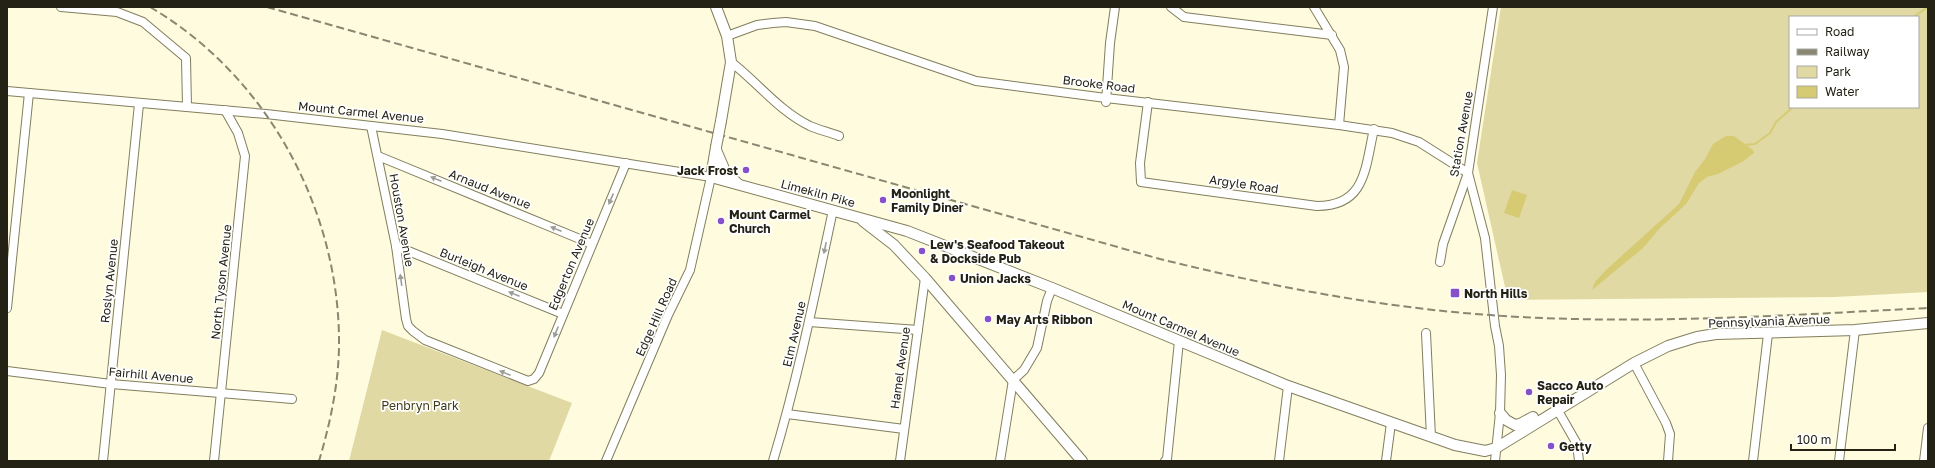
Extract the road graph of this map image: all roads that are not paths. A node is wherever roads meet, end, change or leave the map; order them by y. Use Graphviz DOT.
graph roads {
  1 [pos="61,7"];
  2 [pos="716,7"];
  3 [pos="1115,7"];
  4 [pos="1172,7"];
  5 [pos="1314,7"];
  6 [pos="1493,7"];
  7 [pos="1332,35"];
  8 [pos="727,36"];
  9 [pos="731,62"];
  10 [pos="7,91"];
  11 [pos="29,93"];
  12 [pos="1106,100"];
  13 [pos="1148,102"];
  14 [pos="139,104"];
  15 [pos="187,107"];
  16 [pos="225,110"];
  17 [pos="1339,125"];
  18 [pos="371,126"];
  19 [pos="1374,129"];
  20 [pos="839,136"];
  21 [pos="716,148"];
  22 [pos="378,156"];
  23 [pos="626,163"];
  24 [pos="1468,173"];
  25 [pos="710,177"];
  26 [pos="740,185"];
  27 [pos="833,210"];
  28 [pos="859,217"];
  29 [pos="592,244"];
  30 [pos="396,246"];
  31 [pos="1440,262"];
  32 [pos="925,278"];
  33 [pos="1052,288"];
  34 [pos="7,308"];
  35 [pos="563,314"];
  36 [pos="809,322"];
  37 [pos="1928,323"];
  38 [pos="918,330"];
  39 [pos="1855,330"];
  40 [pos="1426,333"];
  41 [pos="1768,334"];
  42 [pos="1179,341"];
  43 [pos="1634,363"];
  44 [pos="7,372"];
  45 [pos="539,373"];
  46 [pos="1013,380"];
  47 [pos="111,384"];
  48 [pos="1288,386"];
  49 [pos="222,394"];
  50 [pos="292,399"];
  51 [pos="1557,409"];
  52 [pos="1500,412"];
  53 [pos="787,414"];
  54 [pos="1391,423"];
  55 [pos="1928,428"];
  56 [pos="904,429"];
  57 [pos="1431,437"];
  58 [pos="1496,448"];
  59 [pos="104,461"];
  60 [pos="214,461"];
  61 [pos="606,461"];
  62 [pos="773,461"];
  63 [pos="900,461"];
  64 [pos="1000,461"];
  65 [pos="1082,461"];
  66 [pos="1165,461"];
  67 [pos="1279,461"];
  68 [pos="1386,461"];
  69 [pos="1495,461"];
  70 [pos="1579,461"];
  71 [pos="1668,461"];
  72 [pos="1753,461"];
  73 [pos="1840,461"];
  74 [pos="1924,461"];
  1 -- 15 [label="street"];
  2 -- 8 [label="main road"];
  3 -- 12 [label="street"];
  4 -- 7 [label="street"];
  5 -- 7 [label="street"];
  6 -- 24 [label="street, Station Avenue"];
  7 -- 17 [label="street"];
  8 -- 9 [label="main road"];
  8 -- 12 [label="street, Brooke Road"];
  9 -- 20 [label="street"];
  9 -- 21 [label="main road, bridge"];
  10 -- 11 [label="street, Mount Carmel Avenue"];
  11 -- 14 [label="street, Mount Carmel Avenue"];
  11 -- 34 [label="street"];
  12 -- 13 [label="street, Brooke Road"];
  13 -- 17 [label="street, Brooke Road"];
  13 -- 19 [label="street, Argyle Road"];
  14 -- 15 [label="street, Mount Carmel Avenue"];
  14 -- 47 [label="street, Roslyn Avenue"];
  15 -- 16 [label="street, Mount Carmel Avenue"];
  16 -- 18 [label="street, Mount Carmel Avenue"];
  16 -- 49 [label="street, North Tyson Avenue"];
  17 -- 19 [label="street, Brooke Road"];
  18 -- 22 [label="street, Houston Avenue"];
  18 -- 23 [label="street, Mount Carmel Avenue"];
  19 -- 24 [label="street, Brooke Road"];
  21 -- 25 [label="main road"];
  21 -- 26 [label="main road"];
  29 -- 22 [label="street, Arnaud Avenue, one-way"];
  22 -- 30 [label="street, Houston Avenue"];
  23 -- 25 [label="street, Mount Carmel Avenue"];
  23 -- 29 [label="street, Edgerton Avenue, one-way"];
  24 -- 31 [label="street, Station Avenue"];
  24 -- 52 [label="street"];
  25 -- 26 [label="main road, Limekiln Pike"];
  25 -- 61 [label="street, Edge Hill Road"];
  26 -- 27 [label="main road, Limekiln Pike"];
  27 -- 28 [label="main road, Limekiln Pike"];
  27 -- 36 [label="street, Elm Avenue, one-way"];
  28 -- 32 [label="main road, Limekiln Pike"];
  28 -- 33 [label="main road, Mount Carmel Avenue"];
  29 -- 35 [label="street, Edgerton Avenue"];
  35 -- 30 [label="street, Burleigh Avenue, one-way"];
  45 -- 30 [label="street, Houston Avenue, one-way"];
  32 -- 38 [label="street, Hamel Avenue"];
  32 -- 46 [label="main road, Limekiln Pike"];
  33 -- 42 [label="main road, Mount Carmel Avenue"];
  33 -- 46 [label="street"];
  35 -- 45 [label="street, Edgerton Avenue, one-way"];
  36 -- 38 [label="street"];
  36 -- 53 [label="street, Elm Avenue"];
  37 -- 39 [label="main road, Pennsylvania Avenue"];
  38 -- 56 [label="street, Hamel Avenue"];
  39 -- 41 [label="main road, Pennsylvania Avenue"];
  39 -- 73 [label="street"];
  40 -- 57 [label="street"];
  41 -- 43 [label="main road, Pennsylvania Avenue"];
  41 -- 72 [label="street"];
  42 -- 48 [label="main road, Mount Carmel Avenue"];
  42 -- 66 [label="street"];
  43 -- 51 [label="main road, Pennsylvania Avenue"];
  43 -- 71 [label="street"];
  44 -- 47 [label="street, Fairhill Avenue"];
  46 -- 64 [label="street"];
  46 -- 65 [label="main road, Limekiln Pike"];
  47 -- 49 [label="street, Fairhill Avenue"];
  47 -- 59 [label="street, Roslyn Avenue"];
  48 -- 54 [label="main road, Mount Carmel Avenue"];
  48 -- 67 [label="street"];
  49 -- 50 [label="street, Fairhill Avenue"];
  49 -- 60 [label="street, North Tyson Avenue"];
  51 -- 52 [label="main road"];
  51 -- 58 [label="main road, Pennsylvania Avenue"];
  51 -- 70 [label="street"];
  52 -- 58 [label="street"];
  53 -- 56 [label="street"];
  53 -- 62 [label="street, Elm Avenue"];
  54 -- 57 [label="main road, Mount Carmel Avenue"];
  54 -- 68 [label="street"];
  55 -- 74 [label="street"];
  56 -- 63 [label="street, Hamel Avenue"];
  57 -- 58 [label="main road, Mount Carmel Avenue"];
  58 -- 69 [label="street"];
}
